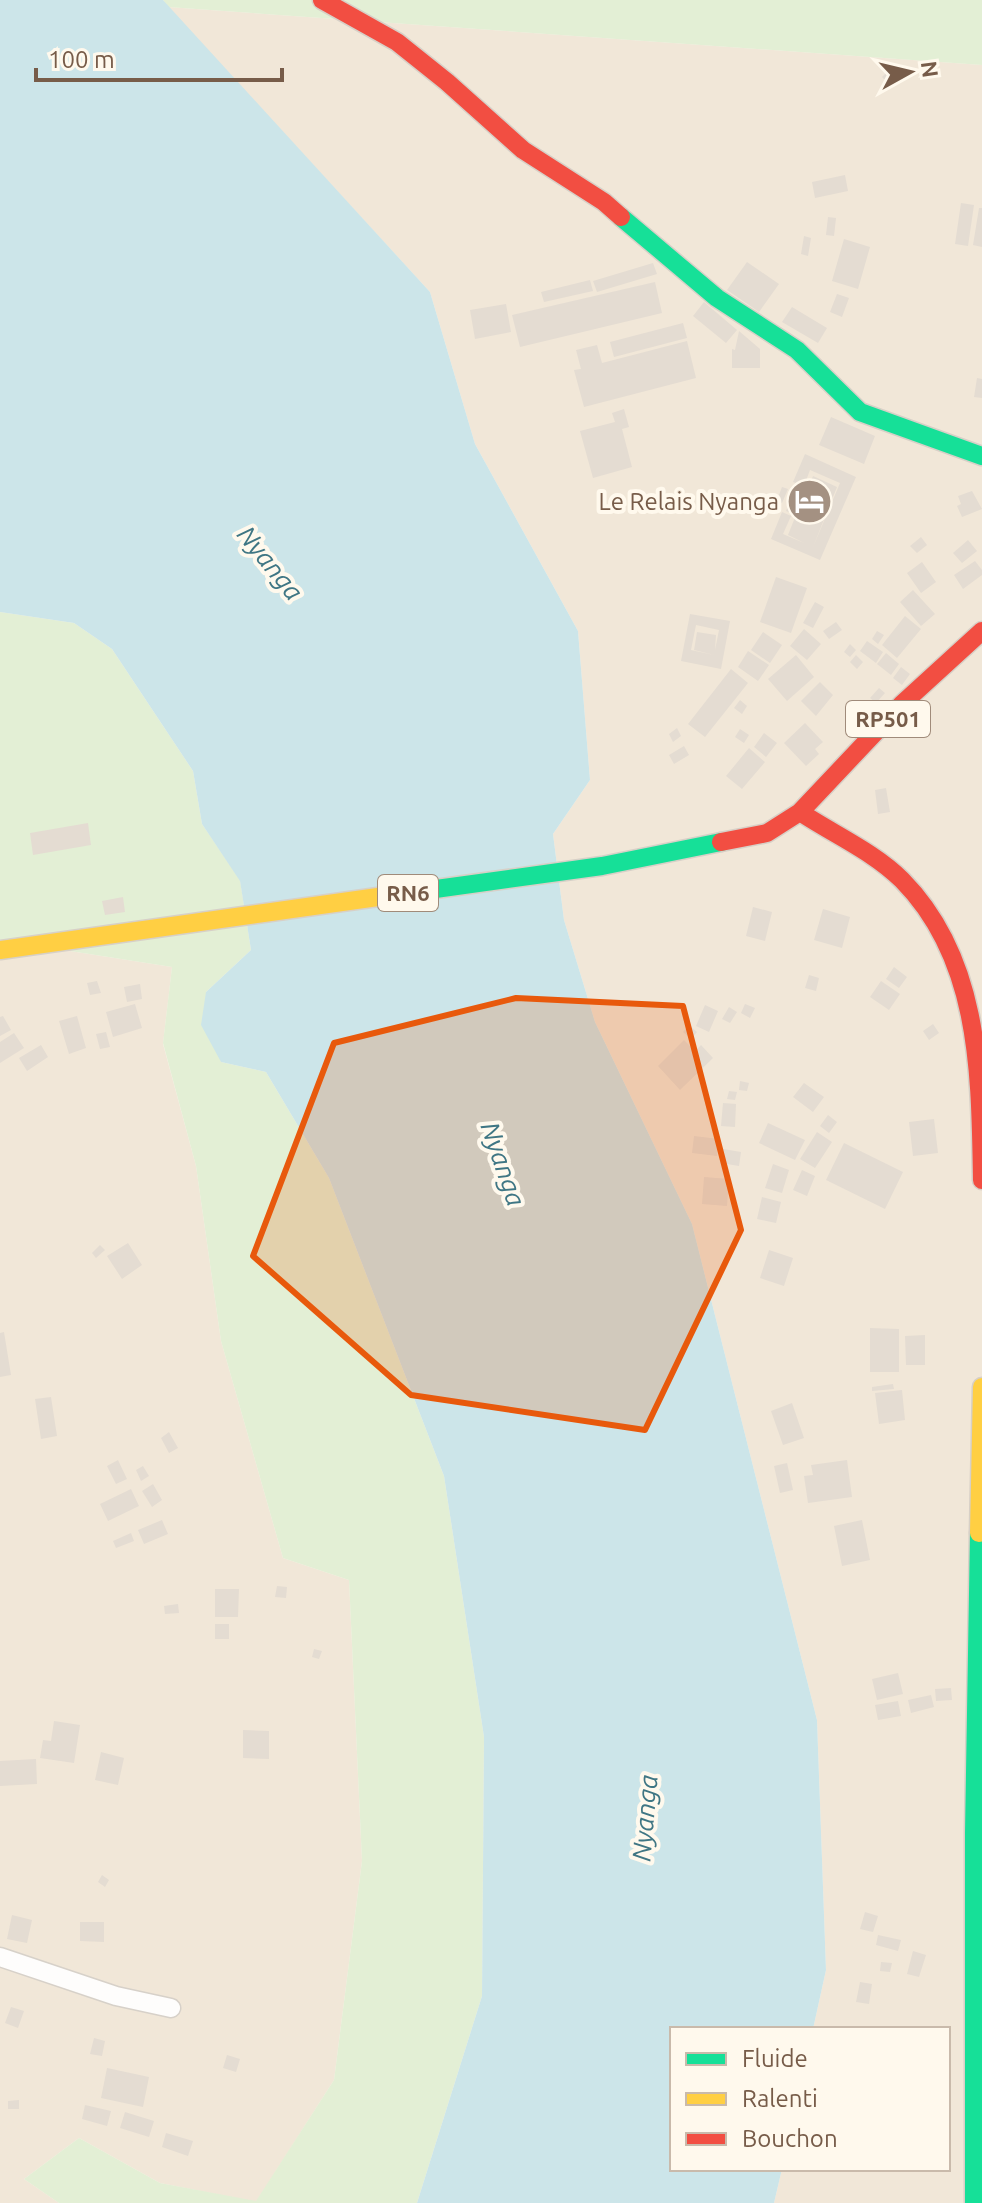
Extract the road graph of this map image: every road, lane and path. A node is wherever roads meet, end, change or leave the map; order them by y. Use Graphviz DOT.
graph roads {
  1 [pos="322,0"];
  2 [pos="982,456"];
  3 [pos="982,631"];
  4 [pos="800,812"];
  5 [pos="0,950"];
  6 [pos="982,1180"];
  7 [pos="982,1387"];
  8 [pos="0,1957"];
  9 [pos="171,2008"];
  10 [pos="974,2203"];
  1 -- 2 [label="main road"];
  3 -- 4 [label="main road, RP501"];
  4 -- 5 [label="main road, RN6"];
  4 -- 6 [label="main road"];
  7 -- 10 [label="main road"];
  8 -- 9 [label="street"];
}
